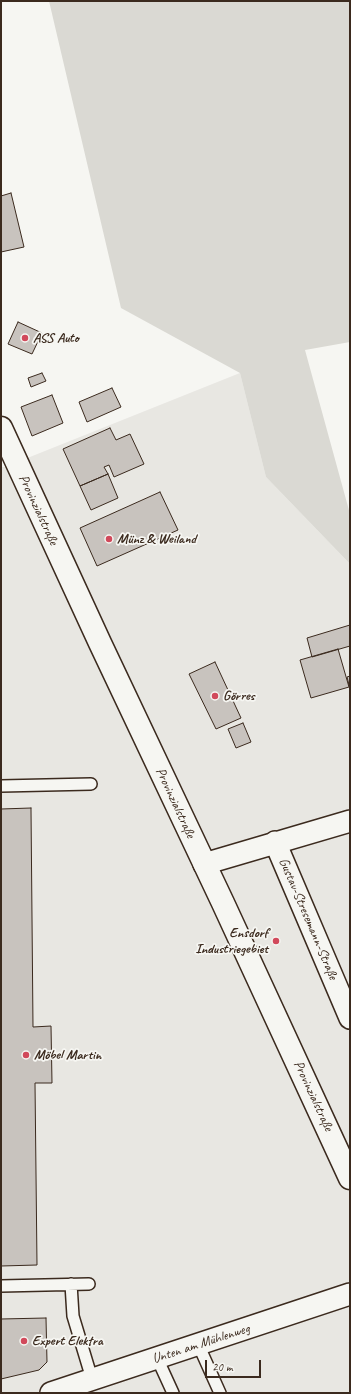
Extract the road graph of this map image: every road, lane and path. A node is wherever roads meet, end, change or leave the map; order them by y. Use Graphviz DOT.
graph roads {
  1 [pos="1,428"];
  2 [pos="91,784"];
  3 [pos="1,786"];
  4 [pos="350,821"];
  5 [pos="275,842"];
  6 [pos="204,864"];
  7 [pos="350,1018"];
  8 [pos="350,1178"];
  9 [pos="71,1284"];
  10 [pos="1,1286"];
  11 [pos="350,1294"];
  12 [pos="72,1309"];
  13 [pos="198,1344"];
  14 [pos="157,1358"];
  15 [pos="92,1379"];
  16 [pos="51,1393"];
  17 [pos="173,1393"];
  18 [pos="220,1393"];
  1 -- 6 [label="main road, Provinzialstraße"];
  2 -- 3 [label="lane"];
  4 -- 5 [label="street"];
  5 -- 6 [label="street"];
  5 -- 7 [label="street, Gustav-Stresemann-Straße"];
  6 -- 8 [label="main road, Provinzialstraße"];
  9 -- 10 [label="lane"];
  9 -- 12 [label="lane"];
  9 -- 12 [label="lane"];
  11 -- 13 [label="street, Unten am Mühlenweg"];
  12 -- 15 [label="lane"];
  13 -- 14 [label="street, Unten am Mühlenweg"];
  13 -- 18 [label="lane"];
  14 -- 15 [label="street, Unten am Mühlenweg"];
  14 -- 17 [label="lane"];
  15 -- 16 [label="street, Unten am Mühlenweg"];
}
